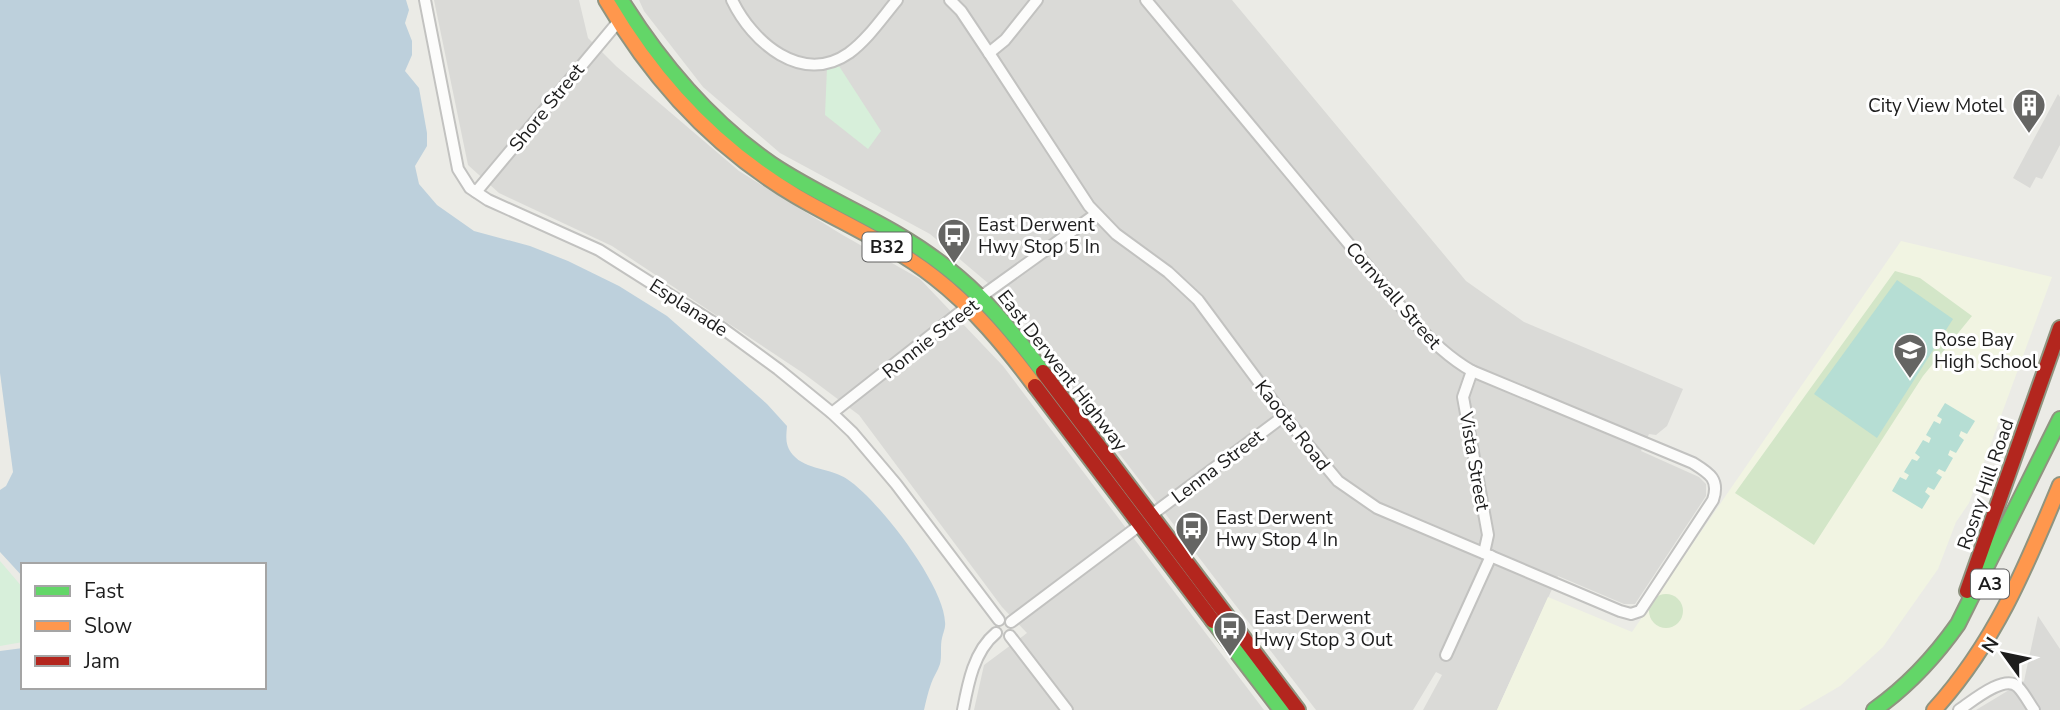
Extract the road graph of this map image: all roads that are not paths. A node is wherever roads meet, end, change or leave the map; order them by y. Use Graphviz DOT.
graph roads {
  1 [pos="425,0"];
  2 [pos="606,0"];
  3 [pos="621,0"];
  4 [pos="733,0"];
  5 [pos="897,0"];
  6 [pos="950,0"];
  7 [pos="1037,0"];
  8 [pos="1146,0"];
  9 [pos="618,22"];
  10 [pos="989,54"];
  11 [pos="476,192"];
  12 [pos="1096,214"];
  13 [pos="983,297"];
  14 [pos="968,306"];
  15 [pos="2060,328"];
  16 [pos="1472,371"];
  17 [pos="832,413"];
  18 [pos="1284,416"];
  19 [pos="2060,419"];
  20 [pos="2053,435"];
  21 [pos="2060,485"];
  22 [pos="1717,488"];
  23 [pos="1145,521"];
  24 [pos="1488,554"];
  25 [pos="1005,621"];
  26 [pos="996,633"];
  27 [pos="1010,636"];
  28 [pos="1940,651"];
  29 [pos="1446,655"];
  30 [pos="1927,665"];
  31 [pos="963,710"];
  32 [pos="1067,710"];
  33 [pos="1281,710"];
  34 [pos="1298,710"];
  35 [pos="1857,710"];
  36 [pos="1874,710"];
  37 [pos="1892,710"];
  38 [pos="1934,710"];
  39 [pos="1959,710"];
  40 [pos="2034,710"];
  1 -- 11 [label="street, Esplanade"];
  2 -- 9 [label="main road, East Derwent Highway / B32"];
  3 -- 13 [label="main road, East Derwent Highway / B32"];
  4 -- 5 [label="street"];
  6 -- 10 [label="street, Kaoota Road"];
  7 -- 10 [label="street"];
  8 -- 16 [label="street, Cornwall Street"];
  9 -- 11 [label="street, Shore Street"];
  9 -- 14 [label="main road, East Derwent Highway / B32"];
  10 -- 12 [label="street, Kaoota Road"];
  11 -- 17 [label="street, Esplanade"];
  12 -- 13 [label="street, Ronnie Street"];
  12 -- 18 [label="street, Kaoota Road"];
  13 -- 14 [label="street, Ronnie Street"];
  13 -- 23 [label="main road, East Derwent Highway / B32"];
  14 -- 17 [label="street, Ronnie Street"];
  14 -- 23 [label="main road, East Derwent Highway / B32"];
  15 -- 28 [label="main road, Rosny Hill Road"];
  16 -- 22 [label="street, Cornwall Street"];
  16 -- 24 [label="street, Vista Street"];
  17 -- 25 [label="street, Esplanade"];
  18 -- 23 [label="street, Lenna Street"];
  18 -- 24 [label="street, Kaoota Road"];
  19 -- 20 [label="main road, A3"];
  20 -- 28 [label="main road, A3"];
  20 -- 37 [label="main road, A3"];
  21 -- 38 [label="main road, A3"];
  22 -- 24 [label="street, Kaoota Road"];
  23 -- 25 [label="street, Lenna Street"];
  23 -- 33 [label="main road, East Derwent Highway / B32"];
  23 -- 34 [label="main road, East Derwent Highway / B32"];
  24 -- 29 [label="street"];
  25 -- 26 [label="street"];
  25 -- 27 [label="street"];
  26 -- 27 [label="street"];
  26 -- 31 [label="street"];
  27 -- 32 [label="street"];
  28 -- 30 [label="main road, A3"];
  30 -- 35 [label="main road"];
  30 -- 36 [label="main road, A3"];
  39 -- 40 [label="street"];
}
